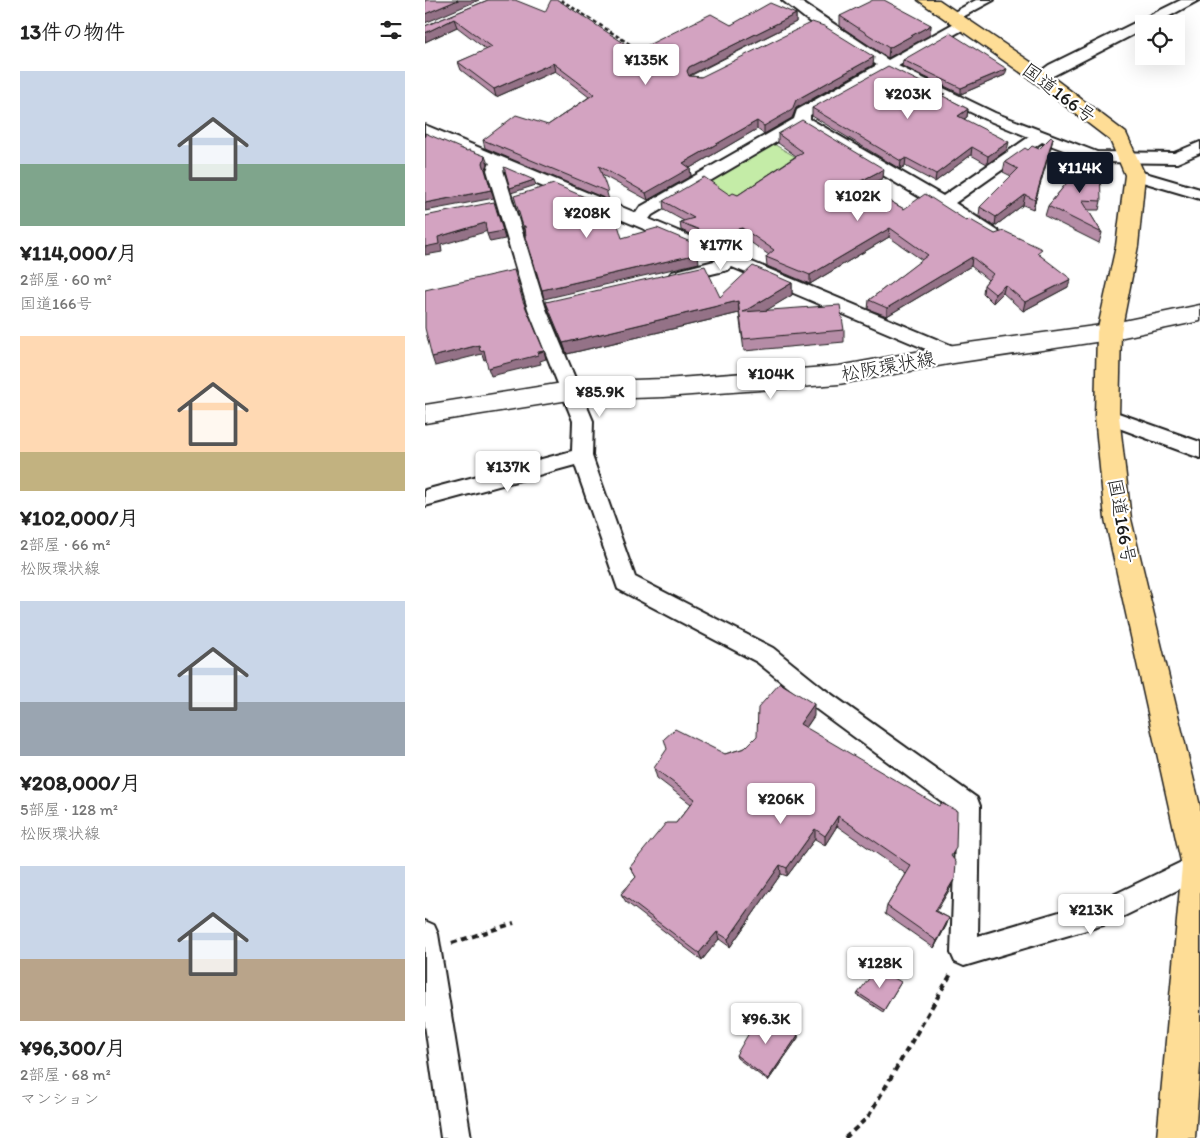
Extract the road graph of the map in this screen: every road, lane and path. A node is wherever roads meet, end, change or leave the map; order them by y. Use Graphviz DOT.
graph roads {
  1 [pos="561,0"];
  2 [pos="789,0"];
  3 [pos="927,0"];
  4 [pos="987,0"];
  5 [pos="1192,0"];
  6 [pos="816,20"];
  7 [pos="958,20"];
  8 [pos="799,29"];
  9 [pos="645,54"];
  10 [pos="886,65"];
  11 [pos="1040,77"];
  12 [pos="802,121"];
  13 [pos="425,130"];
  14 [pos="1039,137"];
  15 [pos="1200,147"];
  16 [pos="499,161"];
  17 [pos="1131,167"];
  18 [pos="556,186"];
  19 [pos="1200,194"];
  20 [pos="504,202"];
  21 [pos="944,203"];
  22 [pos="487,205"];
  23 [pos="641,219"];
  24 [pos="994,236"];
  25 [pos="731,258"];
  26 [pos="657,281"];
  27 [pos="555,305"];
  28 [pos="537,310"];
  29 [pos="1200,313"];
  30 [pos="1109,332"];
  31 [pos="954,354"];
  32 [pos="569,391"];
  33 [pos="425,414"];
  34 [pos="1107,416"];
  35 [pos="1200,450"];
  36 [pos="582,456"];
  37 [pos="425,498"];
  38 [pos="1199,866"];
  39 [pos="514,923"];
  40 [pos="963,953"];
  41 [pos="427,957"];
  42 [pos="456,1138"];
  43 [pos="845,1138"];
  44 [pos="1176,1138"];
  1 -- 9 [label="path"];
  2 -- 6 [label="street"];
  3 -- 7 [label="highway, 国道166号"];
  4 -- 7 [label="street"];
  5 -- 11 [label="street"];
  6 -- 8 [label="street"];
  6 -- 10 [label="street"];
  7 -- 10 [label="street"];
  7 -- 11 [label="highway, 国道166号"];
  10 -- 12 [label="street"];
  10 -- 14 [label="street"];
  11 -- 17 [label="highway, 国道166号"];
  12 -- 21 [label="street"];
  12 -- 23 [label="street"];
  13 -- 16 [label="street"];
  14 -- 17 [label="street"];
  14 -- 21 [label="street"];
  15 -- 17 [label="street"];
  16 -- 18 [label="street"];
  16 -- 20 [label="street"];
  17 -- 19 [label="street"];
  17 -- 30 [label="highway, 国道166号"];
  18 -- 20 [label="street"];
  18 -- 23 [label="street"];
  20 -- 22 [label="street"];
  20 -- 28 [label="street"];
  21 -- 24 [label="street"];
  23 -- 25 [label="street"];
  25 -- 26 [label="street"];
  25 -- 31 [label="street"];
  27 -- 28 [label="street"];
  28 -- 32 [label="street"];
  29 -- 30 [label="main road, 松阪環状線"];
  30 -- 31 [label="main road, 松阪環状線"];
  30 -- 34 [label="highway, 国道166号"];
  31 -- 32 [label="main road, 松阪環状線"];
  32 -- 33 [label="main road, 松阪環状線"];
  32 -- 36 [label="street"];
  34 -- 35 [label="street"];
  34 -- 38 [label="highway, 国道166号"];
  36 -- 37 [label="street"];
  36 -- 40 [label="street"];
  38 -- 40 [label="street"];
  38 -- 44 [label="highway, 国道166号"];
  39 -- 41 [label="path"];
  40 -- 43 [label="path"];
  41 -- 42 [label="street"];
}
